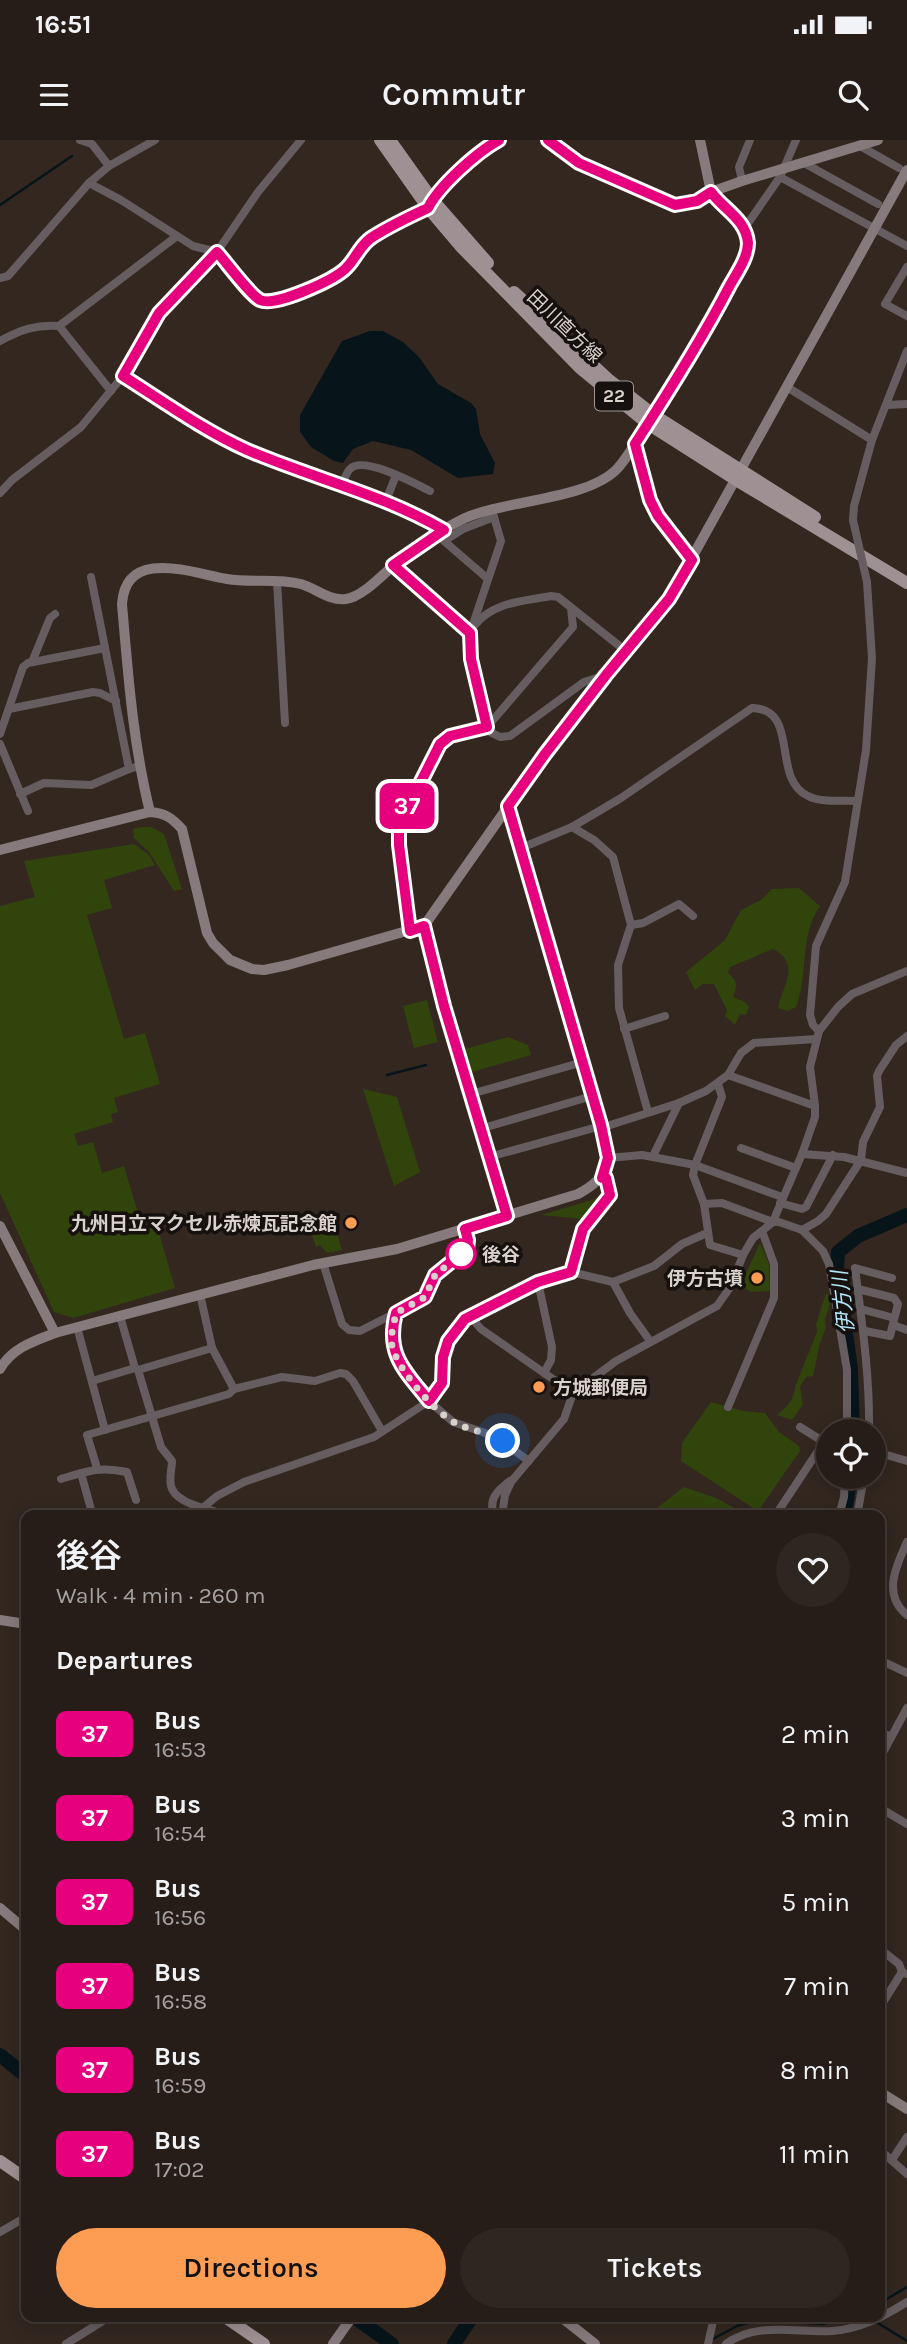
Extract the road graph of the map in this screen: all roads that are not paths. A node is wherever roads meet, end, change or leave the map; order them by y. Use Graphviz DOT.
graph roads {
  1 [pos="80,140"];
  2 [pos="155,140"];
  3 [pos="301,140"];
  4 [pos="380,140"];
  5 [pos="390,140"];
  6 [pos="499,140"];
  7 [pos="548,140"];
  8 [pos="699,140"];
  9 [pos="750,140"];
  10 [pos="796,140"];
  11 [pos="878,140"];
  12 [pos="860,146"];
  13 [pos="804,163"];
  14 [pos="110,166"];
  15 [pos="903,169"];
  16 [pos="780,174"];
  17 [pos="742,181"];
  18 [pos="89,183"];
  19 [pos="711,192"];
  20 [pos="430,203"];
  21 [pos="878,204"];
  22 [pos="874,228"];
  23 [pos="744,229"];
  24 [pos="177,236"];
  25 [pos="907,246"];
  26 [pos="217,252"];
  27 [pos="907,267"];
  28 [pos="0,278"];
  29 [pos="907,316"];
  30 [pos="60,326"];
  31 [pos="0,341"];
  32 [pos="907,351"];
  33 [pos="123,376"];
  34 [pos="787,387"];
  35 [pos="111,391"];
  36 [pos="907,404"];
  37 [pos="887,405"];
  38 [pos="651,419"];
  39 [pos="872,440"];
  40 [pos="635,444"];
  41 [pos="396,475"];
  42 [pos="738,476"];
  43 [pos="342,485"];
  44 [pos="430,491"];
  45 [pos="0,493"];
  46 [pos="386,501"];
  47 [pos="493,514"];
  48 [pos="444,530"];
  49 [pos="692,560"];
  50 [pos="393,565"];
  51 [pos="907,573"];
  52 [pos="91,578"];
  53 [pos="488,579"];
  54 [pos="276,581"];
  55 [pos="907,583"];
  56 [pos="571,608"];
  57 [pos="55,614"];
  58 [pos="470,633"];
  59 [pos="105,648"];
  60 [pos="627,652"];
  61 [pos="32,663"];
  62 [pos="606,675"];
  63 [pos="116,701"];
  64 [pos="9,709"];
  65 [pos="285,723"];
  66 [pos="487,727"];
  67 [pos="0,734"];
  68 [pos="0,744"];
  69 [pos="134,767"];
  70 [pos="20,794"];
  71 [pos="857,801"];
  72 [pos="508,806"];
  73 [pos="28,811"];
  74 [pos="150,812"];
  75 [pos="572,827"];
  76 [pos="521,848"];
  77 [pos="0,850"];
  78 [pos="693,916"];
  79 [pos="631,925"];
  80 [pos="424,926"];
  81 [pos="410,931"];
  82 [pos="907,971"];
  83 [pos="665,1016"];
  84 [pos="624,1029"];
  85 [pos="817,1035"];
  86 [pos="907,1036"];
  87 [pos="583,1062"];
  88 [pos="728,1075"];
  89 [pos="718,1084"];
  90 [pos="471,1094"];
  91 [pos="592,1096"];
  92 [pos="679,1102"];
  93 [pos="815,1106"];
  94 [pos="648,1112"];
  95 [pos="601,1127"];
  96 [pos="481,1129"];
  97 [pos="741,1148"];
  98 [pos="802,1153"];
  99 [pos="833,1155"];
  100 [pos="653,1156"];
  101 [pos="489,1157"];
  102 [pos="608,1158"];
  103 [pos="861,1160"];
  104 [pos="695,1165"];
  105 [pos="796,1168"];
  106 [pos="907,1173"];
  107 [pos="602,1178"];
  108 [pos="781,1200"];
  109 [pos="704,1204"];
  110 [pos="507,1216"];
  111 [pos="773,1222"];
  112 [pos="0,1226"];
  113 [pos="465,1229"];
  114 [pos="802,1230"];
  115 [pos="762,1231"];
  116 [pos="707,1233"];
  117 [pos="743,1255"];
  118 [pos="323,1263"];
  119 [pos="571,1272"];
  120 [pos="892,1278"];
  121 [pos="538,1282"];
  122 [pos="613,1282"];
  123 [pos="858,1289"];
  124 [pos="200,1294"];
  125 [pos="861,1309"];
  126 [pos="396,1313"];
  127 [pos="469,1315"];
  128 [pos="120,1316"];
  129 [pos="894,1322"];
  130 [pos="77,1327"];
  131 [pos="907,1330"];
  132 [pos="864,1331"];
  133 [pos="55,1333"];
  134 [pos="650,1341"];
  135 [pos="212,1348"];
  136 [pos="0,1369"];
  137 [pos="136,1369"];
  138 [pos="849,1369"];
  139 [pos="864,1369"];
  140 [pos="544,1373"];
  141 [pos="92,1381"];
  142 [pos="234,1389"];
  143 [pos="573,1393"];
  144 [pos="429,1401"];
  145 [pos="728,1407"];
  146 [pos="152,1416"];
  147 [pos="847,1419"];
  148 [pos="868,1419"];
  149 [pos="800,1427"];
  150 [pos="105,1430"];
  151 [pos="382,1431"];
  152 [pos="886,1455"];
  153 [pos="528,1461"];
  154 [pos="907,1461"];
  155 [pos="97,1468"];
  156 [pos="81,1473"];
  157 [pos="516,1475"];
  158 [pos="61,1479"];
  159 [pos="844,1489"];
  160 [pos="862,1489"];
  161 [pos="135,1500"];
  162 [pos="201,1508"];
  163 [pos="91,1510"];
  164 [pos="209,1510"];
  165 [pos="492,1510"];
  166 [pos="503,1510"];
  167 [pos="779,1510"];
  168 [pos="841,1510"];
  169 [pos="858,1510"];
  170 [pos="907,1542"];
  171 [pos="907,1615"];
  172 [pos="0,1620"];
  173 [pos="21,1623"];
  174 [pos="885,1662"];
  175 [pos="907,1673"];
  176 [pos="907,1708"];
  177 [pos="885,1734"];
  178 [pos="891,1737"];
  179 [pos="885,1748"];
  180 [pos="885,1811"];
  181 [pos="907,1824"];
  182 [pos="0,1908"];
  183 [pos="21,1926"];
  184 [pos="885,1953"];
  185 [pos="904,1973"];
  186 [pos="885,2000"];
  187 [pos="885,2095"];
  188 [pos="907,2109"];
  189 [pos="907,2137"];
  190 [pos="885,2154"];
  191 [pos="892,2160"];
  192 [pos="0,2161"];
  193 [pos="907,2174"];
  194 [pos="21,2176"];
  195 [pos="21,2220"];
  196 [pos="0,2232"];
  197 [pos="907,2302"];
  198 [pos="885,2315"];
  199 [pos="101,2322"];
  200 [pos="232,2322"];
  201 [pos="348,2322"];
  202 [pos="567,2322"];
  203 [pos="713,2322"];
  204 [pos="870,2322"];
  205 [pos="66,2344"];
  206 [pos="264,2344"];
  207 [pos="333,2344"];
  208 [pos="595,2344"];
  209 [pos="708,2344"];
  210 [pos="726,2344"];
  1 -- 14 [label="street"];
  2 -- 14 [label="street"];
  3 -- 26 [label="street"];
  4 -- 20 [label="main road, 田川直方線 / 22"];
  5 -- 20 [label="main road, 田川直方線 / 22"];
  6 -- 20 [label="street"];
  7 -- 19 [label="street"];
  8 -- 19 [label="street"];
  9 -- 17 [label="street"];
  10 -- 16 [label="street"];
  11 -- 12 [label="street"];
  12 -- 13 [label="street"];
  12 -- 15 [label="street"];
  13 -- 16 [label="street"];
  13 -- 21 [label="street"];
  14 -- 18 [label="street"];
  15 -- 22 [label="street"];
  16 -- 17 [label="street"];
  16 -- 22 [label="street"];
  16 -- 23 [label="street"];
  17 -- 19 [label="street"];
  18 -- 24 [label="street"];
  18 -- 28 [label="street"];
  19 -- 23 [label="street"];
  20 -- 26 [label="street"];
  20 -- 38 [label="main road, 田川直方線 / 22"];
  22 -- 25 [label="street"];
  22 -- 34 [label="street"];
  23 -- 38 [label="street"];
  24 -- 26 [label="street"];
  24 -- 30 [label="street"];
  26 -- 33 [label="street"];
  27 -- 29 [label="street"];
  30 -- 31 [label="street"];
  30 -- 35 [label="street"];
  32 -- 37 [label="street"];
  33 -- 35 [label="street"];
  33 -- 43 [label="street"];
  34 -- 39 [label="street"];
  34 -- 42 [label="street"];
  35 -- 45 [label="street"];
  36 -- 37 [label="street"];
  37 -- 39 [label="street"];
  38 -- 40 [label="street"];
  38 -- 42 [label="main road, 田川直方線 / 22"];
  39 -- 71 [label="street, bridge"];
  40 -- 47 [label="street"];
  40 -- 49 [label="street"];
  41 -- 43 [label="street"];
  41 -- 44 [label="street"];
  41 -- 46 [label="street"];
  42 -- 49 [label="street"];
  42 -- 51 [label="main road, 田川直方線 / 22"];
  42 -- 55 [label="main road, 田川直方線 / 22"];
  43 -- 46 [label="street"];
  46 -- 48 [label="street"];
  47 -- 48 [label="street"];
  47 -- 53 [label="street"];
  47 -- 53 [label="street"];
  48 -- 50 [label="street"];
  49 -- 60 [label="street"];
  50 -- 54 [label="street"];
  50 -- 58 [label="street"];
  52 -- 59 [label="street"];
  53 -- 58 [label="street"];
  54 -- 65 [label="street"];
  54 -- 69 [label="street"];
  56 -- 58 [label="street"];
  56 -- 60 [label="street"];
  56 -- 66 [label="street"];
  57 -- 61 [label="street"];
  58 -- 66 [label="street"];
  59 -- 61 [label="street"];
  59 -- 63 [label="street"];
  60 -- 62 [label="street"];
  61 -- 64 [label="street"];
  62 -- 66 [label="street"];
  62 -- 72 [label="street"];
  63 -- 64 [label="street"];
  63 -- 69 [label="street"];
  64 -- 67 [label="street"];
  66 -- 81 [label="street"];
  68 -- 70 [label="street"];
  69 -- 70 [label="street"];
  69 -- 74 [label="street"];
  70 -- 73 [label="street"];
  71 -- 75 [label="street"];
  71 -- 85 [label="street"];
  72 -- 76 [label="street"];
  72 -- 80 [label="street"];
  74 -- 77 [label="street"];
  74 -- 81 [label="street"];
  75 -- 76 [label="street"];
  75 -- 79 [label="street"];
  76 -- 87 [label="street"];
  78 -- 79 [label="street"];
  79 -- 84 [label="street"];
  80 -- 81 [label="street"];
  80 -- 90 [label="street"];
  82 -- 85 [label="street"];
  83 -- 84 [label="street"];
  84 -- 94 [label="street"];
  85 -- 88 [label="street"];
  85 -- 93 [label="street"];
  86 -- 103 [label="street"];
  87 -- 90 [label="street"];
  87 -- 91 [label="street"];
  88 -- 89 [label="street"];
  88 -- 93 [label="street"];
  89 -- 92 [label="street"];
  89 -- 104 [label="street"];
  90 -- 96 [label="street"];
  91 -- 95 [label="street"];
  91 -- 96 [label="street"];
  92 -- 94 [label="street"];
  92 -- 100 [label="street"];
  93 -- 98 [label="street"];
  94 -- 95 [label="street"];
  95 -- 101 [label="street"];
  95 -- 102 [label="street"];
  96 -- 101 [label="street"];
  97 -- 105 [label="street"];
  98 -- 99 [label="street"];
  98 -- 105 [label="street"];
  99 -- 103 [label="street"];
  99 -- 108 [label="street"];
  100 -- 102 [label="street"];
  100 -- 104 [label="street"];
  101 -- 110 [label="street"];
  102 -- 107 [label="street"];
  103 -- 106 [label="street"];
  103 -- 114 [label="street"];
  104 -- 108 [label="street"];
  104 -- 109 [label="street"];
  105 -- 108 [label="street"];
  107 -- 110 [label="street"];
  107 -- 119 [label="street"];
  108 -- 111 [label="street"];
  109 -- 111 [label="street"];
  109 -- 116 [label="street"];
  110 -- 113 [label="street"];
  111 -- 114 [label="street"];
  111 -- 115 [label="street"];
  112 -- 133 [label="street"];
  113 -- 118 [label="street"];
  113 -- 126 [label="street"];
  114 -- 138 [label="street"];
  115 -- 117 [label="street"];
  115 -- 145 [label="street"];
  116 -- 117 [label="street"];
  116 -- 122 [label="street"];
  117 -- 134 [label="street"];
  118 -- 124 [label="street"];
  118 -- 126 [label="street"];
  119 -- 121 [label="street"];
  119 -- 122 [label="street"];
  120 -- 123 [label="street"];
  121 -- 127 [label="street"];
  121 -- 140 [label="street"];
  122 -- 134 [label="street"];
  123 -- 125 [label="street"];
  123 -- 129 [label="street"];
  124 -- 128 [label="street"];
  124 -- 135 [label="street"];
  125 -- 129 [label="street"];
  125 -- 132 [label="street"];
  126 -- 144 [label="street"];
  127 -- 140 [label="street"];
  127 -- 144 [label="street"];
  128 -- 130 [label="street"];
  128 -- 137 [label="street"];
  129 -- 131 [label="street"];
  129 -- 132 [label="street"];
  130 -- 133 [label="street"];
  130 -- 141 [label="street"];
  132 -- 139 [label="street"];
  133 -- 136 [label="street"];
  134 -- 143 [label="street"];
  135 -- 137 [label="street"];
  135 -- 142 [label="street"];
  137 -- 141 [label="street"];
  137 -- 146 [label="street"];
  138 -- 139 [label="street"];
  138 -- 147 [label="street"];
  139 -- 148 [label="street"];
  140 -- 143 [label="street"];
  141 -- 150 [label="street"];
  142 -- 146 [label="street"];
  142 -- 151 [label="street"];
  143 -- 153 [label="street"];
  144 -- 151 [label="street"];
  144 -- 153 [label="street"];
  146 -- 150 [label="street"];
  146 -- 162 [label="street"];
  149 -- 167 [label="street"];
  150 -- 155 [label="street"];
  151 -- 162 [label="street"];
  152 -- 154 [label="street"];
  153 -- 157 [label="street"];
  155 -- 156 [label="street"];
  155 -- 161 [label="street"];
  156 -- 158 [label="street"];
  156 -- 163 [label="street"];
  157 -- 165 [label="street"];
  157 -- 166 [label="street"];
  159 -- 168 [label="street"];
  160 -- 169 [label="street"];
  162 -- 164 [label="street"];
  170 -- 171 [label="street"];
  172 -- 173 [label="street"];
  174 -- 175 [label="street"];
  176 -- 178 [label="street"];
  177 -- 178 [label="street"];
  178 -- 179 [label="street"];
  180 -- 181 [label="street"];
  182 -- 183 [label="street"];
  184 -- 185 [label="street"];
  185 -- 186 [label="street"];
  187 -- 188 [label="street"];
  189 -- 191 [label="street"];
  190 -- 191 [label="street"];
  191 -- 193 [label="street"];
  192 -- 194 [label="main road"];
  195 -- 196 [label="street"];
  197 -- 198 [label="street"];
  199 -- 205 [label="street"];
  200 -- 206 [label="main road"];
  201 -- 207 [label="street"];
  202 -- 208 [label="street"];
  203 -- 209 [label="street"];
  204 -- 210 [label="street"];
}
